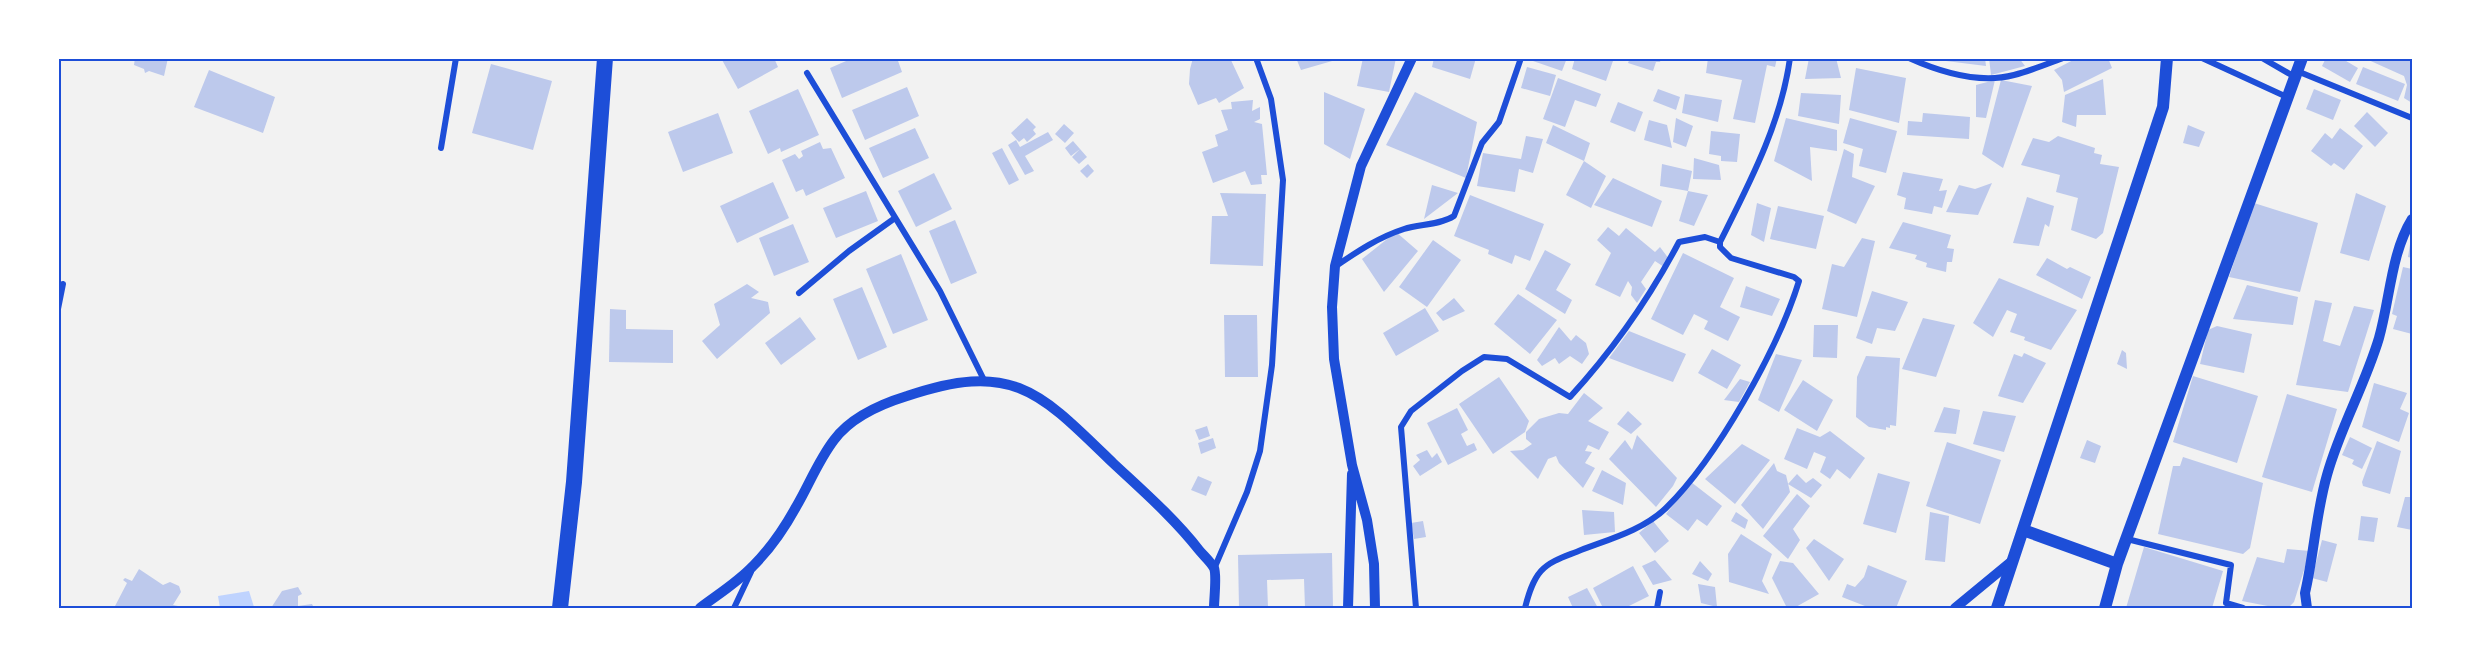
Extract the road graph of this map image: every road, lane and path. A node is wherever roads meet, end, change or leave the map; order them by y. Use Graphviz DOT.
graph roads {
  1 [pos="456,58"];
  2 [pos="605,58"];
  3 [pos="1256,58"];
  4 [pos="1412,58"];
  5 [pos="1521,58"];
  6 [pos="1790,58"];
  7 [pos="1909,58"];
  8 [pos="2063,58"];
  9 [pos="2167,58"];
  10 [pos="2202,58"];
  11 [pos="2262,58"];
  12 [pos="2302,58"];
  13 [pos="807,74"];
  14 [pos="2296,74"];
  15 [pos="2287,97"];
  16 [pos="2412,118"];
  17 [pos="441,148"];
  18 [pos="895,218"];
  19 [pos="2412,219"];
  20 [pos="1720,242"];
  21 [pos="1335,266"];
  22 [pos="63,284"];
  23 [pos="799,293"];
  24 [pos="58,309"];
  25 [pos="984,380"];
  26 [pos="1352,465"];
  27 [pos="2024,530"];
  28 [pos="2126,539"];
  29 [pos="2012,561"];
  30 [pos="2117,564"];
  31 [pos="753,566"];
  32 [pos="1214,569"];
  33 [pos="1660,592"];
  34 [pos="2307,608"];
  35 [pos="560,609"];
  36 [pos="700,609"];
  37 [pos="734,609"];
  38 [pos="1214,609"];
  39 [pos="1348,609"];
  40 [pos="1375,609"];
  41 [pos="1416,609"];
  42 [pos="1525,609"];
  43 [pos="1657,609"];
  44 [pos="1955,609"];
  45 [pos="1997,609"];
  46 [pos="2105,609"];
  47 [pos="2243,609"];
  1 -- 17 [label="street"];
  2 -- 35 [label="highway"];
  3 -- 32 [label="street"];
  4 -- 21 [label="street"];
  5 -- 21 [label="street"];
  6 -- 20 [label="street"];
  7 -- 8 [label="street"];
  9 -- 27 [label="main road"];
  10 -- 15 [label="street"];
  11 -- 14 [label="street"];
  12 -- 14 [label="main road"];
  13 -- 18 [label="street"];
  14 -- 15 [label="main road"];
  14 -- 16 [label="street"];
  15 -- 28 [label="main road"];
  18 -- 23 [label="street"];
  18 -- 25 [label="street"];
  19 -- 34 [label="street"];
  20 -- 41 [label="street"];
  20 -- 42 [label="street"];
  21 -- 26 [label="street"];
  22 -- 24 [label="street"];
  25 -- 31 [label="street"];
  25 -- 32 [label="street"];
  26 -- 39 [label="street"];
  26 -- 40 [label="street"];
  27 -- 29 [label="main road"];
  27 -- 30 [label="main road"];
  28 -- 30 [label="main road"];
  28 -- 47 [label="street"];
  29 -- 44 [label="street"];
  29 -- 45 [label="main road"];
  30 -- 46 [label="main road"];
  31 -- 36 [label="street"];
  31 -- 37 [label="street"];
  32 -- 38 [label="street"];
  33 -- 43 [label="street"];
}
